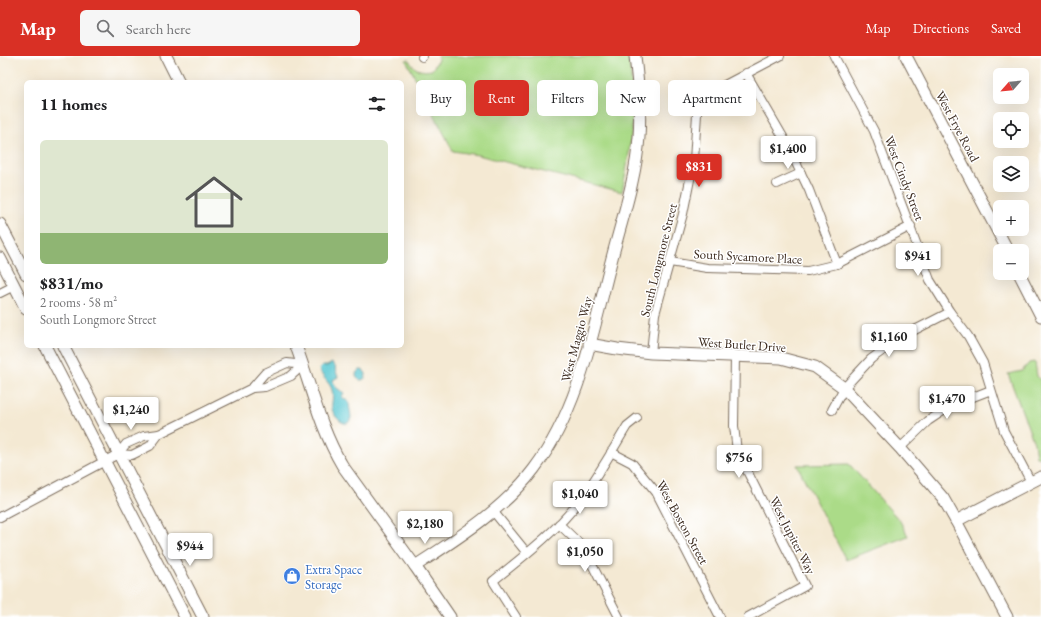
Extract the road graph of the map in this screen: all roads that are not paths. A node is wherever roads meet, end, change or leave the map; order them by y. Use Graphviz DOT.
graph roads {
  1 [pos="166,56"];
  2 [pos="635,56"];
  3 [pos="780,56"];
  4 [pos="834,56"];
  5 [pos="906,56"];
  6 [pos="746,73"];
  7 [pos="178,80"];
  8 [pos="801,173"];
  9 [pos="777,184"];
  10 [pos="0,224"];
  11 [pos="911,226"];
  12 [pos="1004,244"];
  13 [pos="0,258"];
  14 [pos="670,262"];
  15 [pos="837,264"];
  16 [pos="24,270"];
  17 [pos="1023,280"];
  18 [pos="14,286"];
  19 [pos="0,293"];
  20 [pos="24,305"];
  21 [pos="950,312"];
  22 [pos="1041,316"];
  23 [pos="589,344"];
  24 [pos="46,348"];
  25 [pos="64,348"];
  26 [pos="297,348"];
  27 [pos="651,353"];
  28 [pos="735,356"];
  29 [pos="303,365"];
  30 [pos="252,388"];
  31 [pos="844,388"];
  32 [pos="991,390"];
  33 [pos="832,410"];
  34 [pos="638,418"];
  35 [pos="159,434"];
  36 [pos="900,448"];
  37 [pos="611,452"];
  38 [pos="112,458"];
  39 [pos="1041,476"];
  40 [pos="1031,482"];
  41 [pos="493,511"];
  42 [pos="0,517"];
  43 [pos="956,521"];
  44 [pos="559,524"];
  45 [pos="527,553"];
  46 [pos="416,566"];
  47 [pos="185,617"];
  48 [pos="203,617"];
  49 [pos="450,617"];
  50 [pos="516,617"];
  51 [pos="618,617"];
  52 [pos="720,617"];
  53 [pos="748,617"];
  54 [pos="1007,617"];
  1 -- 7 [label="street"];
  2 -- 23 [label="street, West Maggio Way"];
  3 -- 6 [label="street, South Longmore Street"];
  4 -- 11 [label="street, West Cindy Street"];
  5 -- 12 [label="street, West Frye Road"];
  6 -- 8 [label="street"];
  6 -- 14 [label="street, South Longmore Street"];
  8 -- 9 [label="street"];
  8 -- 15 [label="street"];
  10 -- 16 [label="street"];
  11 -- 15 [label="street, South Sycamore Place"];
  11 -- 21 [label="street, West Cindy Street"];
  13 -- 18 [label="street"];
  14 -- 15 [label="street, South Sycamore Place"];
  14 -- 27 [label="street, South Longmore Street"];
  17 -- 22 [label="street"];
  18 -- 19 [label="street"];
  18 -- 20 [label="street"];
  21 -- 31 [label="street"];
  21 -- 32 [label="street, West Cindy Street"];
  23 -- 27 [label="street, West Butler Drive"];
  23 -- 41 [label="street, West Maggio Way"];
  24 -- 38 [label="street"];
  25 -- 38 [label="street"];
  26 -- 29 [label="street"];
  27 -- 28 [label="street, West Butler Drive"];
  28 -- 31 [label="street, West Butler Drive"];
  28 -- 53 [label="street, West Jupiter Way"];
  29 -- 30 [label="street"];
  29 -- 30 [label="street"];
  29 -- 46 [label="street"];
  30 -- 35 [label="street"];
  31 -- 33 [label="street"];
  31 -- 36 [label="street, West Butler Drive"];
  32 -- 36 [label="street"];
  32 -- 40 [label="street, West Cindy Street"];
  34 -- 37 [label="street"];
  35 -- 38 [label="street"];
  35 -- 38 [label="street"];
  36 -- 43 [label="street, West Butler Drive"];
  37 -- 44 [label="street"];
  37 -- 52 [label="street, West Boston Street"];
  38 -- 42 [label="street"];
  38 -- 47 [label="street"];
  38 -- 48 [label="street"];
  39 -- 40 [label="street"];
  40 -- 43 [label="street"];
  41 -- 45 [label="street"];
  41 -- 46 [label="street, West Maggio Way"];
  43 -- 54 [label="street, West Butler Drive"];
  44 -- 45 [label="street"];
  44 -- 51 [label="street"];
  45 -- 50 [label="street"];
  46 -- 49 [label="street"];
}
